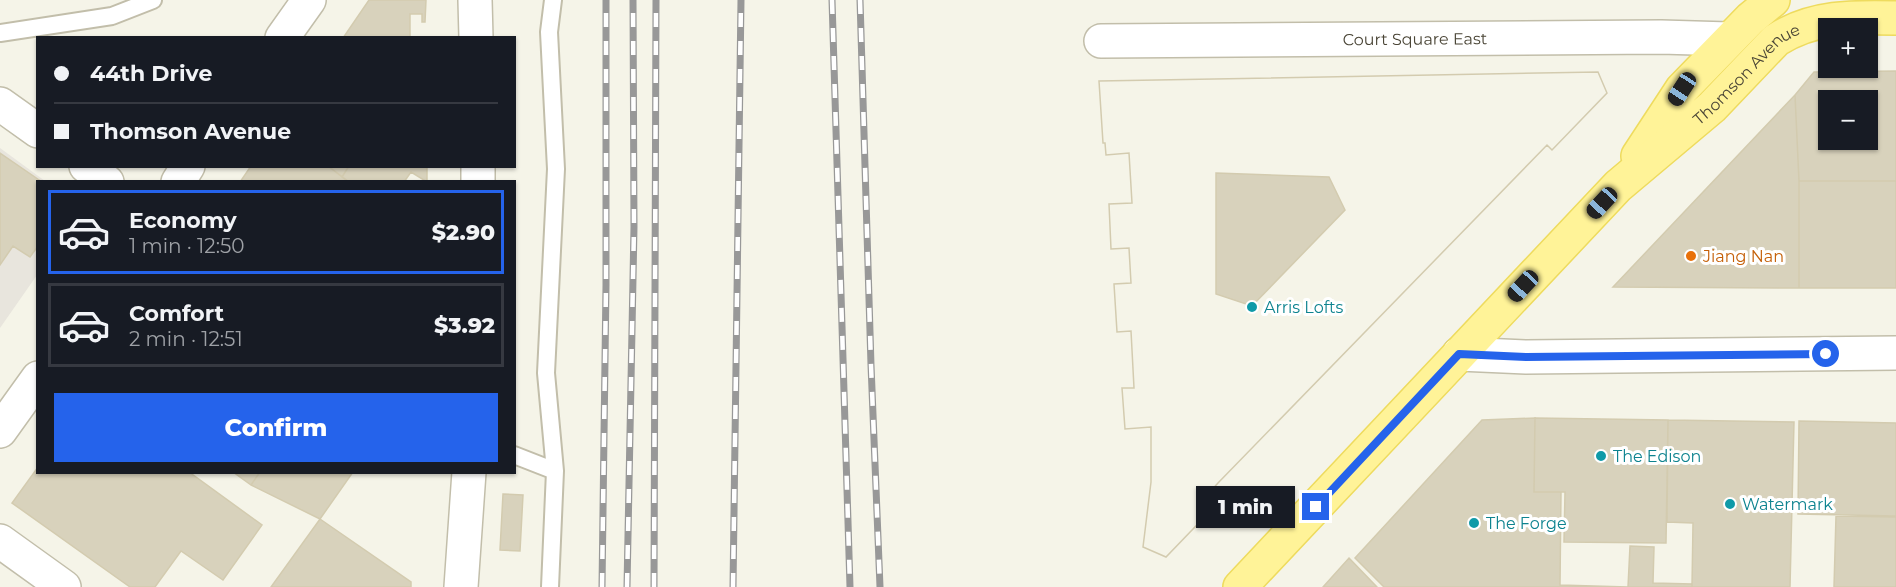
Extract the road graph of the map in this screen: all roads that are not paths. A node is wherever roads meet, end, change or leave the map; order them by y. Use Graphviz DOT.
graph roads {
  1 [pos="153,0"];
  2 [pos="309,0"];
  3 [pos="476,0"];
  4 [pos="553,0"];
  5 [pos="1773,0"];
  6 [pos="1896,18"];
  7 [pos="0,33"];
  8 [pos="283,36"];
  9 [pos="476,36"];
  10 [pos="1728,39"];
  11 [pos="1101,41"];
  12 [pos="0,104"];
  13 [pos="36,130"];
  14 [pos="89,168"];
  15 [pos="104,180"];
  16 [pos="1618,186"];
  17 [pos="1896,353"];
  18 [pos="1459,354"];
  19 [pos="36,381"];
  20 [pos="0,431"];
  21 [pos="516,456"];
  22 [pos="555,471"];
  23 [pos="469,474"];
  24 [pos="0,540"];
  25 [pos="64,587"];
  26 [pos="461,587"];
  27 [pos="550,587"];
  28 [pos="1240,587"];
  1 -- 7 [label="lane"];
  2 -- 8 [label="street"];
  3 -- 9 [label="street"];
  4 -- 22 [label="lane"];
  5 -- 10 [label="main road, Thomson Avenue"];
  6 -- 16 [label="main road, Thomson Avenue"];
  10 -- 11 [label="street, Court Square East"];
  10 -- 16 [label="main road, Thomson Avenue"];
  12 -- 13 [label="street"];
  14 -- 15 [label="street"];
  16 -- 18 [label="main road, Thomson Avenue"];
  17 -- 18 [label="street"];
  18 -- 28 [label="main road, Thomson Avenue"];
  19 -- 20 [label="street"];
  21 -- 22 [label="lane"];
  22 -- 27 [label="lane"];
  23 -- 26 [label="street"];
  24 -- 25 [label="street"];
}
